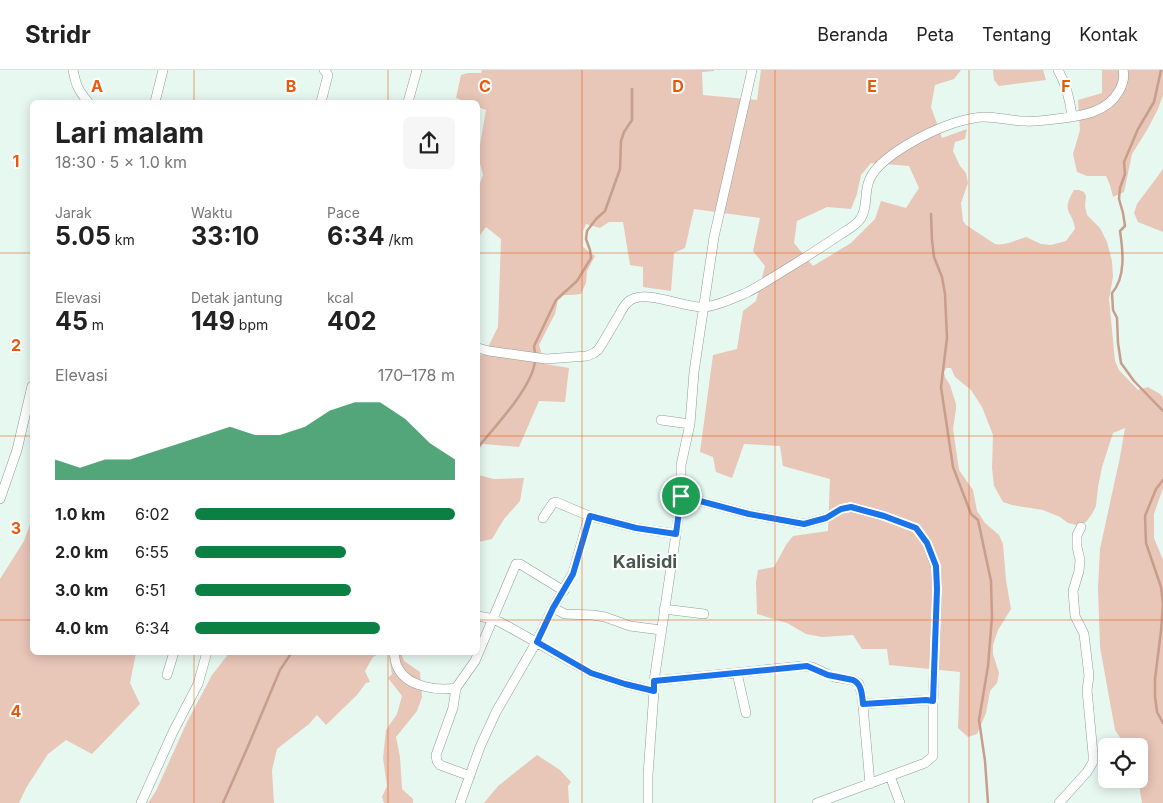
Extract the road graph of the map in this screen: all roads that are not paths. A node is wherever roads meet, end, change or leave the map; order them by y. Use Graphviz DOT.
graph roads {
  1 [pos="73,70"];
  2 [pos="163,70"];
  3 [pos="324,70"];
  4 [pos="417,70"];
  5 [pos="752,70"];
  6 [pos="1058,70"];
  7 [pos="1123,70"];
  8 [pos="86,100"];
  9 [pos="156,100"];
  10 [pos="322,100"];
  11 [pos="409,100"];
  12 [pos="1072,116"];
  13 [pos="704,307"];
  14 [pos="480,349"];
  15 [pos="30,406"];
  16 [pos="660,420"];
  17 [pos="690,424"];
  18 [pos="28,425"];
  19 [pos="681,496"];
  20 [pos="0,500"];
  21 [pos="590,516"];
  22 [pos="543,518"];
  23 [pos="1081,527"];
  24 [pos="676,534"];
  25 [pos="564,590"];
  26 [pos="553,608"];
  27 [pos="664,608"];
  28 [pos="704,614"];
  29 [pos="480,616"];
  30 [pos="494,619"];
  31 [pos="661,630"];
  32 [pos="537,642"];
  33 [pos="480,649"];
  34 [pos="173,655"];
  35 [pos="206,655"];
  36 [pos="395,655"];
  37 [pos="477,655"];
  38 [pos="737,673"];
  39 [pos="167,675"];
  40 [pos="654,686"];
  41 [pos="456,688"];
  42 [pos="933,701"];
  43 [pos="863,704"];
  44 [pos="746,713"];
  45 [pos="470,776"];
  46 [pos="890,776"];
  47 [pos="870,784"];
  48 [pos="141,803"];
  49 [pos="460,803"];
  50 [pos="648,803"];
  51 [pos="817,803"];
  52 [pos="900,803"];
  53 [pos="1059,803"];
  1 -- 8 [label="street"];
  2 -- 9 [label="street"];
  3 -- 10 [label="street"];
  4 -- 11 [label="street"];
  5 -- 13 [label="street"];
  6 -- 12 [label="street"];
  7 -- 12 [label="street"];
  12 -- 13 [label="street"];
  13 -- 14 [label="street"];
  13 -- 17 [label="street"];
  15 -- 18 [label="street"];
  16 -- 17 [label="street"];
  17 -- 19 [label="street"];
  18 -- 20 [label="street"];
  19 -- 24 [label="street"];
  19 -- 42 [label="street"];
  21 -- 22 [label="street"];
  21 -- 24 [label="street"];
  21 -- 25 [label="street"];
  23 -- 53 [label="street"];
  24 -- 27 [label="street"];
  25 -- 26 [label="street"];
  25 -- 30 [label="street"];
  26 -- 31 [label="street"];
  26 -- 32 [label="street"];
  27 -- 28 [label="street"];
  27 -- 31 [label="street"];
  29 -- 30 [label="street"];
  30 -- 32 [label="street"];
  30 -- 33 [label="street"];
  31 -- 40 [label="street"];
  32 -- 40 [label="street"];
  32 -- 45 [label="street"];
  34 -- 39 [label="street"];
  35 -- 48 [label="street"];
  36 -- 41 [label="street"];
  37 -- 41 [label="street"];
  38 -- 40 [label="street"];
  38 -- 43 [label="street"];
  38 -- 44 [label="street"];
  40 -- 50 [label="street"];
  41 -- 45 [label="street"];
  42 -- 43 [label="street"];
  42 -- 46 [label="street"];
  43 -- 47 [label="street"];
  45 -- 49 [label="street"];
  46 -- 47 [label="street"];
  46 -- 52 [label="street"];
  47 -- 51 [label="street"];
}
